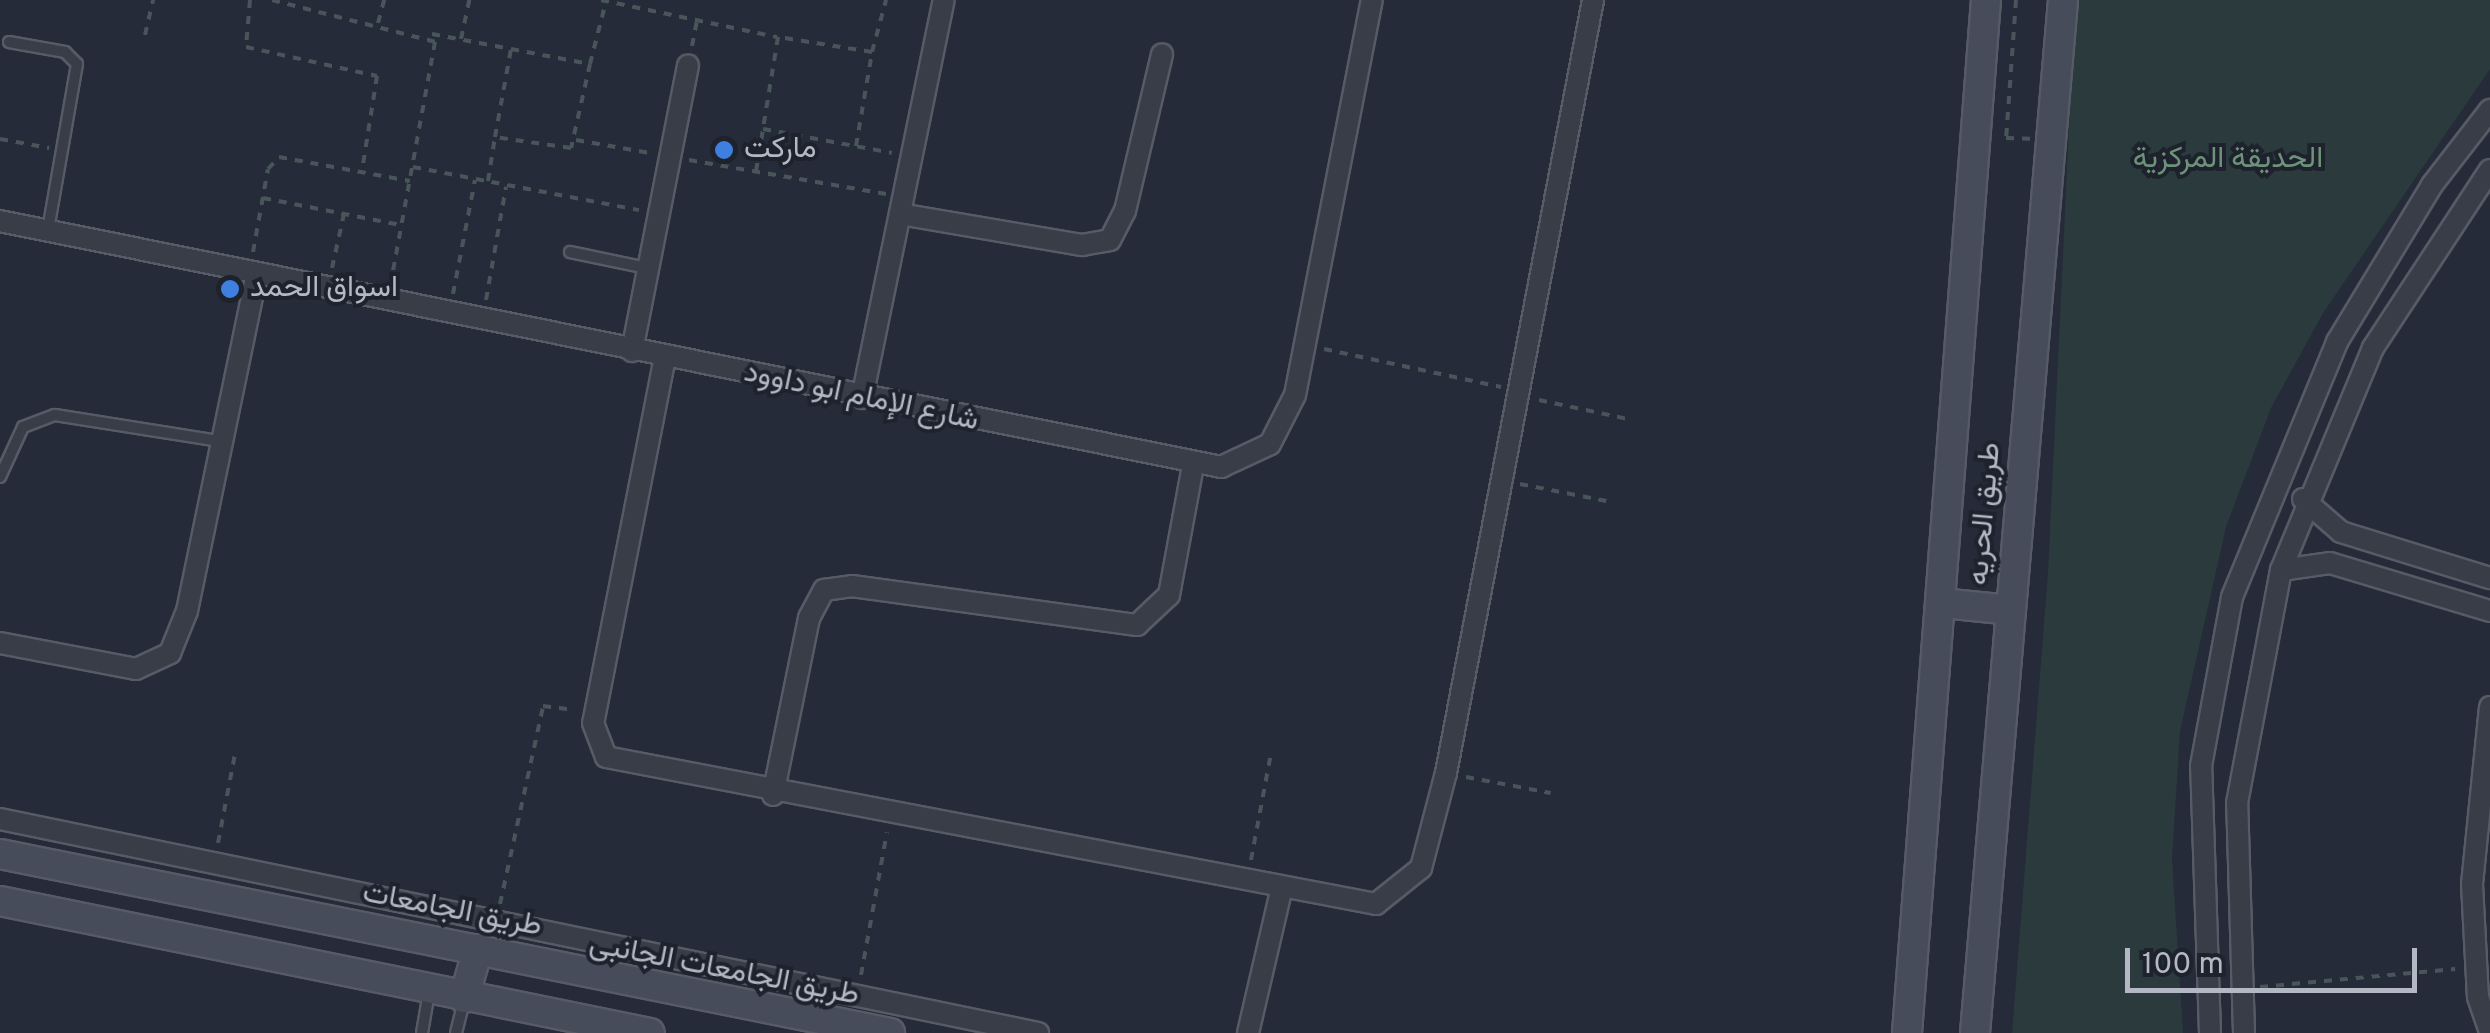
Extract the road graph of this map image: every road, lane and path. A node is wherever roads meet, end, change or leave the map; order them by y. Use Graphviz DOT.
graph roads {
  1 [pos="153,0"];
  2 [pos="250,0"];
  3 [pos="272,0"];
  4 [pos="384,0"];
  5 [pos="470,0"];
  6 [pos="886,0"];
  7 [pos="944,0"];
  8 [pos="1372,0"];
  9 [pos="1593,0"];
  10 [pos="1986,0"];
  11 [pos="2016,0"];
  12 [pos="2063,0"];
  13 [pos="603,1"];
  14 [pos="294,2"];
  15 [pos="630,3"];
  16 [pos="698,21"];
  17 [pos="378,23"];
  18 [pos="426,33"];
  19 [pos="145,35"];
  20 [pos="778,37"];
  21 [pos="461,40"];
  22 [pos="9,42"];
  23 [pos="510,49"];
  24 [pos="872,52"];
  25 [pos="1162,54"];
  26 [pos="590,64"];
  27 [pos="688,65"];
  28 [pos="2490,110"];
  29 [pos="763,129"];
  30 [pos="495,137"];
  31 [pos="0,139"];
  32 [pos="576,140"];
  33 [pos="2050,140"];
  34 [pos="856,146"];
  35 [pos="63,150"];
  36 [pos="670,156"];
  37 [pos="912,156"];
  38 [pos="413,167"];
  39 [pos="2490,170"];
  40 [pos="362,171"];
  41 [pos="756,172"];
  42 [pos="476,179"];
  43 [pos="410,181"];
  44 [pos="488,181"];
  45 [pos="506,185"];
  46 [pos="263,198"];
  47 [pos="902,206"];
  48 [pos="344,214"];
  49 [pos="658,214"];
  50 [pos="0,221"];
  51 [pos="402,226"];
  52 [pos="48,231"];
  53 [pos="570,252"];
  54 [pos="647,268"];
  55 [pos="253,273"];
  56 [pos="328,288"];
  57 [pos="387,300"];
  58 [pos="449,313"];
  59 [pos="482,320"];
  60 [pos="1305,345"];
  61 [pos="632,351"];
  62 [pos="665,357"];
  63 [pos="1518,393"];
  64 [pos="862,398"];
  65 [pos="1632,420"];
  66 [pos="220,441"];
  67 [pos="1193,466"];
  68 [pos="0,477"];
  69 [pos="1501,480"];
  70 [pos="2303,499"];
  71 [pos="1610,502"];
  72 [pos="2280,570"];
  73 [pos="2490,578"];
  74 [pos="1942,602"];
  75 [pos="2011,610"];
  76 [pos="2490,611"];
  77 [pos="0,643"];
  78 [pos="2490,707"];
  79 [pos="595,713"];
  80 [pos="235,754"];
  81 [pos="1270,758"];
  82 [pos="1446,773"];
  83 [pos="1551,793"];
  84 [pos="773,796"];
  85 [pos="890,817"];
  86 [pos="0,819"];
  87 [pos="0,854"];
  88 [pos="214,865"];
  89 [pos="1246,884"];
  90 [pos="2481,884"];
  91 [pos="1281,891"];
  92 [pos="0,901"];
  93 [pos="495,925"];
  94 [pos="478,949"];
  95 [pos="2475,968"];
  96 [pos="2241,989"];
  97 [pos="430,991"];
  98 [pos="856,997"];
  99 [pos="464,998"];
  100 [pos="2490,1032"];
  101 [pos="422,1033"];
  102 [pos="456,1033"];
  103 [pos="650,1033"];
  104 [pos="890,1033"];
  105 [pos="1038,1033"];
  106 [pos="1248,1033"];
  107 [pos="1907,1033"];
  108 [pos="1975,1033"];
  109 [pos="2210,1033"];
  110 [pos="2244,1033"];
  1 -- 19 [label="path"];
  2 -- 40 [label="path"];
  3 -- 14 [label="path"];
  4 -- 17 [label="path"];
  5 -- 21 [label="path"];
  6 -- 24 [label="path"];
  7 -- 37 [label="street"];
  8 -- 60 [label="street, شارع الإمام ابو داوود"];
  9 -- 63 [label="street"];
  10 -- 74 [label="main road, طريق الحريه"];
  11 -- 33 [label="path"];
  12 -- 33 [label="main road, طريق الحريه"];
  13 -- 15 [label="path"];
  13 -- 26 [label="path"];
  14 -- 17 [label="path"];
  15 -- 16 [label="path"];
  16 -- 20 [label="path"];
  16 -- 27 [label="path"];
  17 -- 18 [label="path"];
  18 -- 21 [label="path"];
  18 -- 38 [label="path"];
  20 -- 24 [label="path"];
  20 -- 29 [label="path"];
  21 -- 23 [label="path"];
  22 -- 35 [label="lane"];
  23 -- 26 [label="path"];
  23 -- 30 [label="path"];
  24 -- 34 [label="path"];
  25 -- 47 [label="street"];
  26 -- 32 [label="path"];
  27 -- 36 [label="street"];
  28 -- 109 [label="street"];
  29 -- 34 [label="path"];
  29 -- 41 [label="path"];
  30 -- 32 [label="path"];
  30 -- 44 [label="path"];
  31 -- 35 [label="path"];
  32 -- 36 [label="path"];
  33 -- 75 [label="main road, طريق الحريه"];
  34 -- 37 [label="path"];
  35 -- 52 [label="lane"];
  36 -- 41 [label="path"];
  36 -- 49 [label="street"];
  37 -- 47 [label="street"];
  38 -- 42 [label="path"];
  38 -- 43 [label="path"];
  39 -- 70 [label="street"];
  40 -- 43 [label="path"];
  40 -- 46 [label="path"];
  41 -- 47 [label="path"];
  42 -- 44 [label="path"];
  42 -- 58 [label="path"];
  43 -- 51 [label="path"];
  44 -- 45 [label="path"];
  45 -- 49 [label="path"];
  45 -- 59 [label="path"];
  46 -- 48 [label="path"];
  46 -- 55 [label="path"];
  47 -- 64 [label="street"];
  48 -- 51 [label="path"];
  48 -- 56 [label="path"];
  49 -- 54 [label="street"];
  50 -- 52 [label="street, شارع الإمام ابو داوود"];
  51 -- 57 [label="path"];
  52 -- 55 [label="street, شارع الإمام ابو داوود"];
  53 -- 54 [label="lane"];
  54 -- 61 [label="street"];
  55 -- 56 [label="street, شارع الإمام ابو داوود"];
  55 -- 66 [label="street"];
  56 -- 57 [label="street, شارع الإمام ابو داوود"];
  57 -- 58 [label="street, شارع الإمام ابو داوود"];
  58 -- 59 [label="street, شارع الإمام ابو داوود"];
  59 -- 61 [label="street, شارع الإمام ابو داوود"];
  60 -- 63 [label="path"];
  60 -- 67 [label="street, شارع الإمام ابو داوود"];
  61 -- 62 [label="street, شارع الإمام ابو داوود"];
  62 -- 64 [label="street, شارع الإمام ابو داوود"];
  62 -- 79 [label="street"];
  63 -- 65 [label="path"];
  63 -- 69 [label="street"];
  64 -- 67 [label="street, شارع الإمام ابو داوود"];
  66 -- 68 [label="lane"];
  66 -- 77 [label="street"];
  67 -- 84 [label="street"];
  69 -- 71 [label="path"];
  69 -- 82 [label="street"];
  70 -- 72 [label="street"];
  70 -- 73 [label="street"];
  72 -- 76 [label="street"];
  72 -- 96 [label="street"];
  74 -- 75 [label="main road"];
  74 -- 107 [label="main road, طريق الحريه"];
  75 -- 108 [label="main road, طريق الحريه"];
  78 -- 90 [label="street"];
  79 -- 84 [label="street"];
  79 -- 93 [label="path"];
  80 -- 88 [label="path"];
  81 -- 89 [label="path"];
  82 -- 83 [label="path"];
  82 -- 91 [label="street"];
  84 -- 85 [label="street"];
  85 -- 89 [label="street"];
  85 -- 98 [label="path"];
  86 -- 88 [label="street, طريق الجامعات الجانبى"];
  87 -- 94 [label="main road, طريق الجامعات"];
  88 -- 93 [label="street, طريق الجامعات الجانبى"];
  89 -- 91 [label="street"];
  90 -- 95 [label="street"];
  91 -- 106 [label="street"];
  92 -- 97 [label="main road"];
  93 -- 98 [label="street, طريق الجامعات الجانبى"];
  94 -- 99 [label="main road"];
  94 -- 104 [label="main road, طريق الجامعات"];
  95 -- 96 [label="path"];
  95 -- 100 [label="street"];
  96 -- 110 [label="street"];
  97 -- 99 [label="main road"];
  97 -- 101 [label="lane"];
  98 -- 105 [label="street, طريق الجامعات الجانبى"];
  99 -- 102 [label="lane"];
  99 -- 103 [label="main road"];
}
